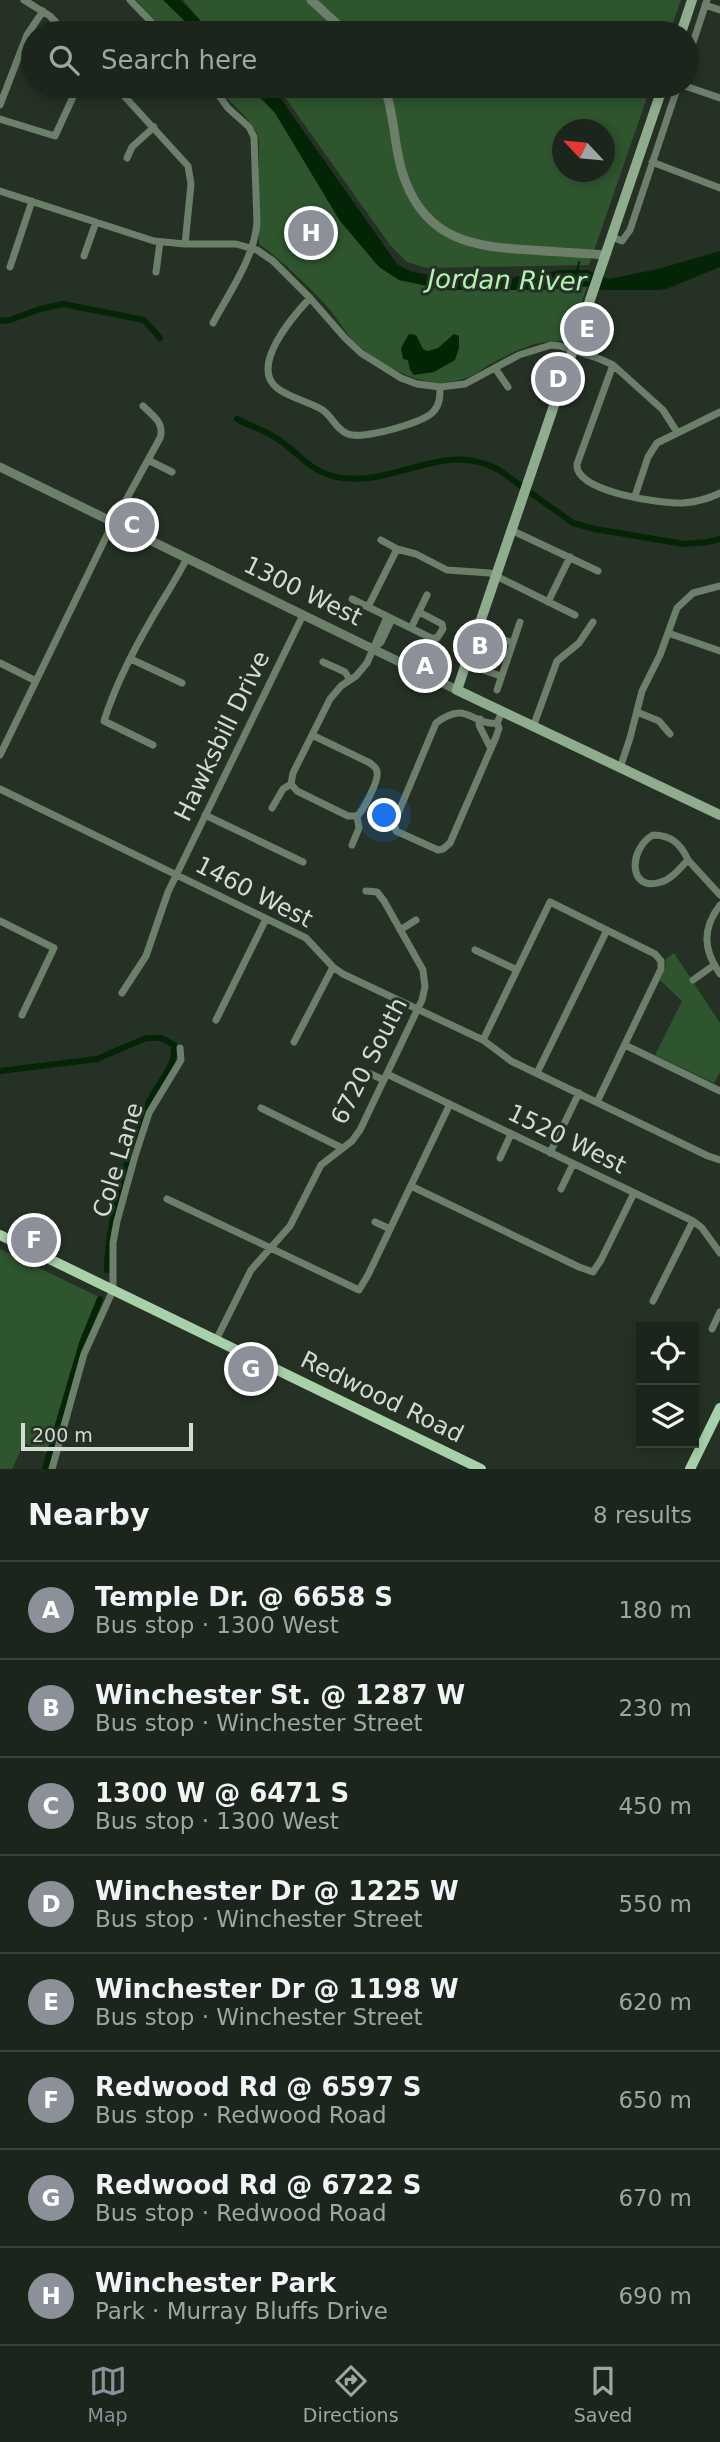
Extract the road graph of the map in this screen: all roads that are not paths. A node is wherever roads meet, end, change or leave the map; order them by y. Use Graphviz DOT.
graph roads {
  1 [pos="24,0"];
  2 [pos="130,0"];
  3 [pos="311,0"];
  4 [pos="692,0"];
  5 [pos="706,3"];
  6 [pos="720,10"];
  7 [pos="43,11"];
  8 [pos="36,21"];
  9 [pos="53,21"];
  10 [pos="150,21"];
  11 [pos="334,21"];
  12 [pos="685,21"];
  13 [pos="699,24"];
  14 [pos="21,50"];
  15 [pos="699,91"];
  16 [pos="72,98"];
  17 [pos="126,98"];
  18 [pos="221,98"];
  19 [pos="387,98"];
  20 [pos="659,98"];
  21 [pos="674,98"];
  22 [pos="720,99"];
  23 [pos="0,104"];
  24 [pos="0,119"];
  25 [pos="154,127"];
  26 [pos="127,158"];
  27 [pos="652,162"];
  28 [pos="720,187"];
  29 [pos="0,191"];
  30 [pos="32,201"];
  31 [pos="619,217"];
  32 [pos="633,221"];
  33 [pos="96,222"];
  34 [pos="617,239"];
  35 [pos="160,242"];
  36 [pos="186,244"];
  37 [pos="250,248"];
  38 [pos="606,255"];
  39 [pos="84,256"];
  40 [pos="10,267"];
  41 [pos="156,272"];
  42 [pos="310,298"];
  43 [pos="213,323"];
  44 [pos="573,350"];
  45 [pos="613,365"];
  46 [pos="495,368"];
  47 [pos="440,387"];
  48 [pos="509,387"];
  49 [pos="143,405"];
  50 [pos="720,412"];
  51 [pos="677,432"];
  52 [pos="148,460"];
  53 [pos="0,467"];
  54 [pos="172,471"];
  55 [pos="720,493"];
  56 [pos="635,496"];
  57 [pos="114,523"];
  58 [pos="511,530"];
  59 [pos="381,540"];
  60 [pos="397,549"];
  61 [pos="570,557"];
  62 [pos="187,558"];
  63 [pos="598,571"];
  64 [pos="495,577"];
  65 [pos="720,586"];
  66 [pos="427,595"];
  67 [pos="352,600"];
  68 [pos="548,601"];
  69 [pos="368,607"];
  70 [pos="419,612"];
  71 [pos="303,615"];
  72 [pos="575,615"];
  73 [pos="389,618"];
  74 [pos="520,622"];
  75 [pos="593,622"];
  76 [pos="411,628"];
  77 [pos="478,631"];
  78 [pos="668,634"];
  79 [pos="513,643"];
  80 [pos="374,649"];
  81 [pos="720,651"];
  82 [pos="131,659"];
  83 [pos="323,662"];
  84 [pos="0,663"];
  85 [pos="480,669"];
  86 [pos="501,676"];
  87 [pos="350,680"];
  88 [pos="36,681"];
  89 [pos="182,683"];
  90 [pos="457,690"];
  91 [pos="497,690"];
  92 [pos="502,712"];
  93 [pos="637,712"];
  94 [pos="480,719"];
  95 [pos="497,723"];
  96 [pos="533,727"];
  97 [pos="670,734"];
  98 [pos="312,735"];
  99 [pos="153,745"];
  100 [pos="491,749"];
  101 [pos="0,755"];
  102 [pos="620,768"];
  103 [pos="291,784"];
  104 [pos="0,789"];
  105 [pos="272,808"];
  106 [pos="205,815"];
  107 [pos="357,816"];
  108 [pos="720,816"];
  109 [pos="352,845"];
  110 [pos="688,860"];
  111 [pos="303,862"];
  112 [pos="177,875"];
  113 [pos="366,891"];
  114 [pos="720,895"];
  115 [pos="720,905"];
  116 [pos="266,919"];
  117 [pos="416,920"];
  118 [pos="0,922"];
  119 [pos="400,930"];
  120 [pos="607,930"];
  121 [pos="475,950"];
  122 [pos="714,965"];
  123 [pos="333,967"];
  124 [pos="517,970"];
  125 [pos="720,974"];
  126 [pos="693,980"];
  127 [pos="122,993"];
  128 [pos="418,1010"];
  129 [pos="22,1015"];
  130 [pos="216,1020"];
  131 [pos="482,1040"];
  132 [pos="294,1042"];
  133 [pos="625,1045"];
  134 [pos="180,1048"];
  135 [pos="364,1071"];
  136 [pos="537,1073"];
  137 [pos="386,1077"];
  138 [pos="720,1091"];
  139 [pos="579,1093"];
  140 [pos="597,1102"];
  141 [pos="450,1104"];
  142 [pos="261,1108"];
  143 [pos="512,1133"];
  144 [pos="342,1148"];
  145 [pos="550,1153"];
  146 [pos="500,1158"];
  147 [pos="720,1160"];
  148 [pos="573,1164"];
  149 [pos="411,1186"];
  150 [pos="561,1189"];
  151 [pos="634,1193"];
  152 [pos="167,1199"];
  153 [pos="693,1221"];
  154 [pos="375,1222"];
  155 [pos="390,1229"];
  156 [pos="0,1235"];
  157 [pos="269,1248"];
  158 [pos="720,1253"];
  159 [pos="113,1290"];
  160 [pos="653,1301"];
  161 [pos="720,1312"];
  162 [pos="712,1329"];
  163 [pos="216,1340"];
  164 [pos="720,1408"];
  165 [pos="52,1469"];
  166 [pos="481,1469"];
  167 [pos="690,1469"];
  1 -- 7 [label="street"];
  2 -- 10 [label="street"];
  3 -- 11 [label="street"];
  4 -- 12 [label="main road"];
  5 -- 6 [label="street"];
  5 -- 13 [label="street"];
  7 -- 8 [label="street"];
  7 -- 9 [label="street"];
  14 -- 23 [label="street"];
  15 -- 22 [label="street"];
  16 -- 24 [label="street"];
  17 -- 25 [label="street"];
  18 -- 37 [label="street"];
  19 -- 38 [label="street"];
  20 -- 31 [label="main road"];
  21 -- 27 [label="street"];
  25 -- 26 [label="street"];
  25 -- 36 [label="street"];
  27 -- 28 [label="street"];
  27 -- 32 [label="street"];
  29 -- 30 [label="street"];
  30 -- 33 [label="street"];
  30 -- 40 [label="street"];
  31 -- 32 [label="street"];
  31 -- 34 [label="main road"];
  32 -- 34 [label="street"];
  33 -- 35 [label="street"];
  33 -- 39 [label="street"];
  34 -- 38 [label="main road"];
  35 -- 36 [label="street"];
  35 -- 41 [label="street"];
  36 -- 37 [label="street"];
  37 -- 42 [label="street"];
  37 -- 43 [label="street"];
  38 -- 44 [label="main road"];
  42 -- 47 [label="street"];
  42 -- 47 [label="street"];
  44 -- 45 [label="street"];
  44 -- 46 [label="street"];
  44 -- 58 [label="main road"];
  45 -- 51 [label="street"];
  45 -- 56 [label="street"];
  46 -- 47 [label="street"];
  46 -- 48 [label="street"];
  49 -- 52 [label="street"];
  50 -- 51 [label="street"];
  51 -- 56 [label="street"];
  52 -- 54 [label="street"];
  52 -- 57 [label="street"];
  53 -- 57 [label="street, 1300 West"];
  55 -- 56 [label="street"];
  57 -- 62 [label="street, 1300 West"];
  57 -- 88 [label="street"];
  58 -- 61 [label="street"];
  58 -- 64 [label="main road"];
  59 -- 60 [label="street"];
  60 -- 64 [label="street"];
  60 -- 69 [label="street"];
  61 -- 63 [label="street"];
  61 -- 68 [label="street"];
  62 -- 71 [label="street, 1300 West"];
  62 -- 82 [label="street"];
  64 -- 68 [label="street"];
  64 -- 77 [label="main road"];
  65 -- 78 [label="street"];
  66 -- 70 [label="street"];
  67 -- 69 [label="street"];
  68 -- 72 [label="street"];
  69 -- 73 [label="street"];
  70 -- 76 [label="street"];
  70 -- 76 [label="street"];
  71 -- 80 [label="street, 1300 West"];
  71 -- 106 [label="street, Hawksbill Drive"];
  73 -- 76 [label="street"];
  73 -- 80 [label="street"];
  74 -- 79 [label="street"];
  75 -- 96 [label="street"];
  77 -- 79 [label="street"];
  77 -- 90 [label="main road"];
  78 -- 81 [label="street"];
  78 -- 93 [label="street"];
  79 -- 86 [label="street"];
  80 -- 87 [label="street"];
  80 -- 90 [label="street, 1300 West"];
  82 -- 89 [label="street"];
  82 -- 99 [label="street"];
  83 -- 87 [label="street"];
  84 -- 88 [label="street"];
  85 -- 86 [label="street"];
  86 -- 91 [label="street"];
  87 -- 98 [label="street"];
  88 -- 101 [label="street"];
  90 -- 92 [label="main road, 1300 West"];
  92 -- 95 [label="street"];
  92 -- 96 [label="main road, 1300 West"];
  93 -- 97 [label="street"];
  93 -- 102 [label="street"];
  94 -- 95 [label="street"];
  94 -- 100 [label="street"];
  94 -- 100 [label="street"];
  95 -- 100 [label="street"];
  96 -- 102 [label="main road, 1300 West"];
  98 -- 103 [label="street"];
  98 -- 107 [label="street"];
  102 -- 108 [label="main road, 1300 West"];
  103 -- 105 [label="street"];
  103 -- 107 [label="street"];
  104 -- 112 [label="street, 1460 West"];
  106 -- 111 [label="street"];
  106 -- 112 [label="street, Hawksbill Drive"];
  107 -- 109 [label="street"];
  110 -- 110 [label="street"];
  110 -- 114 [label="street"];
  112 -- 116 [label="street, 1460 West"];
  112 -- 127 [label="street, Hawksbill Drive"];
  113 -- 119 [label="street, 6720 South"];
  115 -- 122 [label="street"];
  116 -- 123 [label="street, 1460 West"];
  116 -- 130 [label="street"];
  117 -- 119 [label="street"];
  118 -- 129 [label="street"];
  119 -- 128 [label="street, 6720 South"];
  120 -- 124 [label="street"];
  120 -- 133 [label="street"];
  120 -- 136 [label="street"];
  121 -- 124 [label="street"];
  122 -- 125 [label="street"];
  122 -- 126 [label="street"];
  123 -- 128 [label="street, 1460 West"];
  123 -- 132 [label="street"];
  124 -- 131 [label="street"];
  128 -- 131 [label="street, 1460 West"];
  128 -- 137 [label="street, 6720 South"];
  131 -- 136 [label="street, 1460 West"];
  133 -- 138 [label="street"];
  133 -- 140 [label="street"];
  134 -- 159 [label="street, Cole Lane"];
  135 -- 137 [label="street, 1520 West"];
  136 -- 139 [label="street, 1460 West"];
  137 -- 141 [label="street, 1520 West"];
  137 -- 144 [label="street, 6720 South"];
  139 -- 140 [label="street, 1460 West"];
  139 -- 145 [label="street"];
  140 -- 147 [label="street, 1460 West"];
  141 -- 143 [label="street, 1520 West"];
  141 -- 149 [label="street"];
  142 -- 144 [label="street"];
  143 -- 145 [label="street, 1520 West"];
  143 -- 146 [label="street"];
  144 -- 157 [label="street, 6720 South"];
  145 -- 148 [label="street, 1520 West"];
  148 -- 150 [label="street"];
  148 -- 151 [label="street, 1520 West"];
  149 -- 151 [label="street"];
  149 -- 155 [label="street"];
  151 -- 153 [label="street, 1520 West"];
  152 -- 157 [label="street"];
  153 -- 158 [label="street, 1520 West"];
  153 -- 160 [label="street"];
  154 -- 155 [label="street"];
  155 -- 157 [label="street"];
  156 -- 159 [label="main road, Redwood Road"];
  157 -- 163 [label="street, 6720 South"];
  159 -- 163 [label="main road, Redwood Road"];
  159 -- 165 [label="street"];
  161 -- 162 [label="street"];
  163 -- 166 [label="main road, Redwood Road"];
  164 -- 167 [label="main road"];
}
